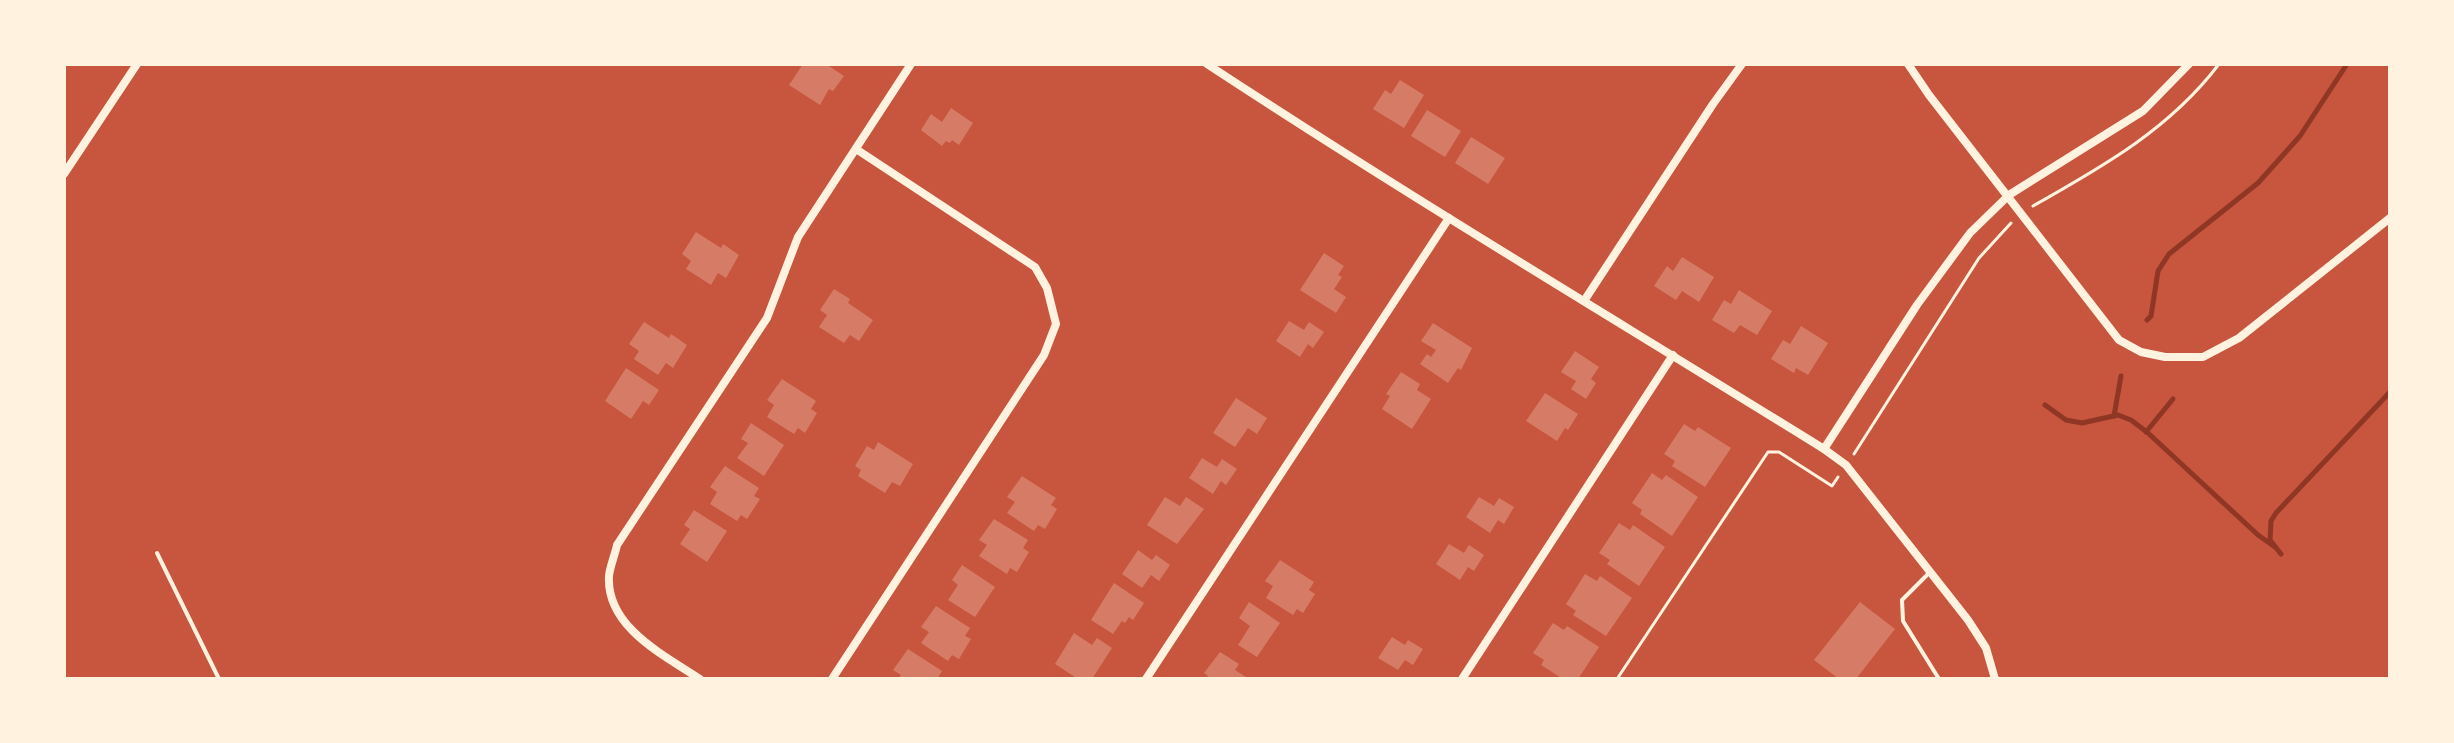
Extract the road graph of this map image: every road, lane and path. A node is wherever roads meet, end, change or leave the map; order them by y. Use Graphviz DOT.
graph roads {
  1 [pos="137,64"];
  2 [pos="911,64"];
  3 [pos="1207,64"];
  4 [pos="1742,64"];
  5 [pos="1908,64"];
  6 [pos="2189,64"];
  7 [pos="2219,64"];
  8 [pos="856,149"];
  9 [pos="64,174"];
  10 [pos="2009,195"];
  11 [pos="2022,212"];
  12 [pos="1449,218"];
  13 [pos="2390,218"];
  14 [pos="1584,301"];
  15 [pos="1673,355"];
  16 [pos="1824,449"];
  17 [pos="1846,465"];
  18 [pos="157,553"];
  19 [pos="1930,571"];
  20 [pos="219,679"];
  21 [pos="700,679"];
  22 [pos="832,679"];
  23 [pos="1146,679"];
  24 [pos="1462,679"];
  25 [pos="1617,679"];
  26 [pos="1939,679"];
  27 [pos="1995,679"];
  1 -- 9 [label="street"];
  2 -- 8 [label="street"];
  3 -- 12 [label="street"];
  4 -- 14 [label="street"];
  5 -- 10 [label="street"];
  6 -- 10 [label="street"];
  7 -- 11 [label="path"];
  8 -- 21 [label="street"];
  8 -- 22 [label="street"];
  10 -- 11 [label="street"];
  10 -- 16 [label="street"];
  11 -- 13 [label="street"];
  11 -- 17 [label="path"];
  12 -- 14 [label="street"];
  12 -- 23 [label="street"];
  14 -- 15 [label="street"];
  15 -- 16 [label="street"];
  15 -- 24 [label="street"];
  16 -- 17 [label="street"];
  17 -- 19 [label="street"];
  17 -- 25 [label="path"];
  18 -- 20 [label="lane"];
  19 -- 26 [label="lane"];
  19 -- 27 [label="street"];
}
